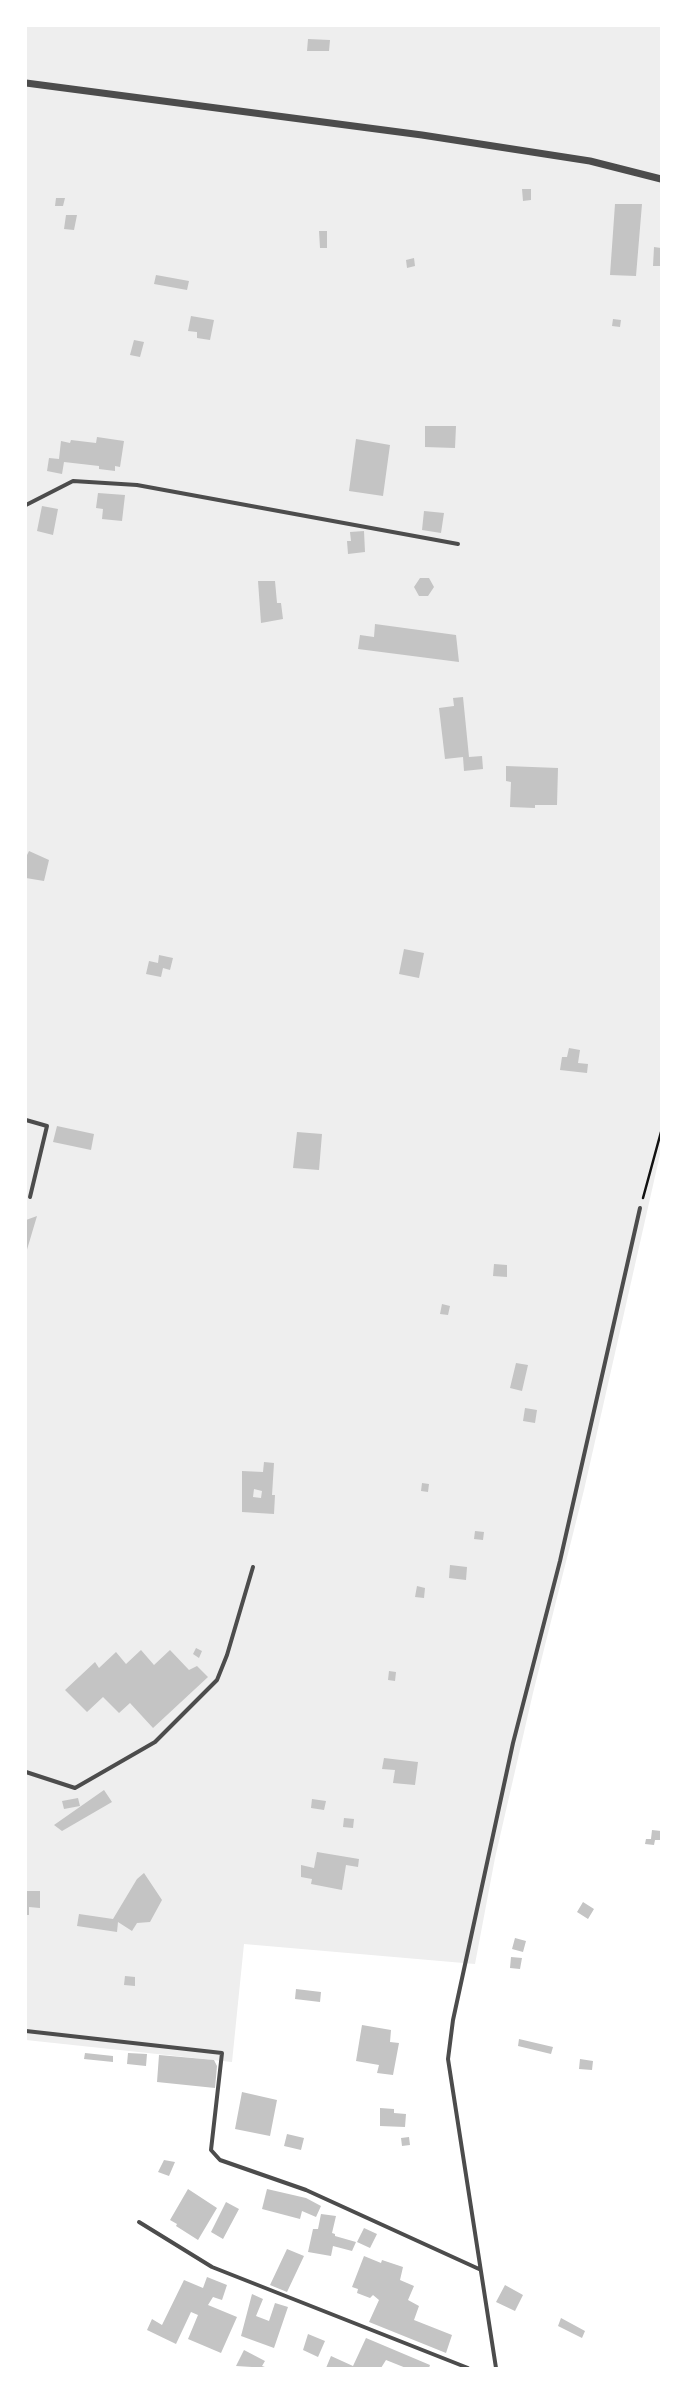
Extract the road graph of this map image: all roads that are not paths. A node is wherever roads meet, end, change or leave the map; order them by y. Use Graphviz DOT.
graph roads {
  1 [pos="26,83"];
  2 [pos="661,179"];
  3 [pos="26,506"];
  4 [pos="458,544"];
  5 [pos="26,1120"];
  6 [pos="30,1197"];
  7 [pos="640,1208"];
  8 [pos="253,1567"];
  9 [pos="26,1772"];
  10 [pos="26,2031"];
  11 [pos="139,2222"];
  12 [pos="479,2268"];
  13 [pos="468,2368"];
  14 [pos="496,2368"];
  1 -- 2 [label="street"];
  3 -- 4 [label="street"];
  5 -- 6 [label="street"];
  7 -- 12 [label="street"];
  8 -- 9 [label="street"];
  10 -- 12 [label="street"];
  11 -- 13 [label="street"];
  12 -- 14 [label="street"];
}
